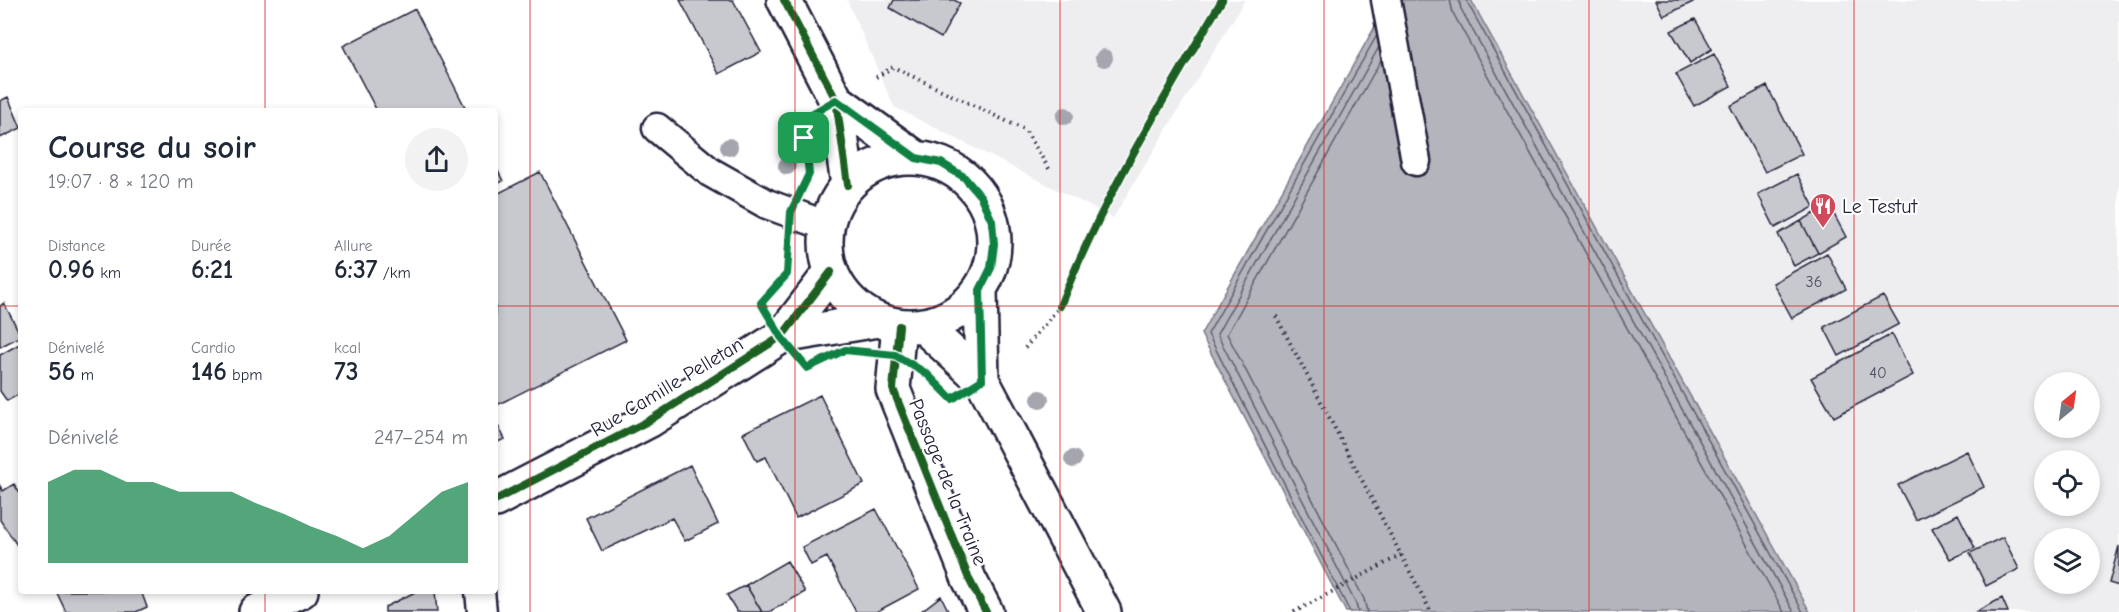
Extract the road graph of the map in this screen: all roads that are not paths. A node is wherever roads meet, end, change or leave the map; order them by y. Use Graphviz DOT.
graph roads {
  1 [pos="784,0"];
  2 [pos="1386,0"];
  3 [pos="836,100"];
  4 [pos="657,128"];
  5 [pos="916,158"];
  6 [pos="1416,161"];
  7 [pos="848,185"];
  8 [pos="827,226"];
  9 [pos="831,272"];
  10 [pos="980,290"];
  11 [pos="900,324"];
  12 [pos="782,336"];
  13 [pos="982,380"];
  14 [pos="498,498"];
  15 [pos="295,594"];
  16 [pos="480,594"];
  17 [pos="256,612"];
  18 [pos="482,612"];
  19 [pos="986,612"];
  20 [pos="1104,612"];
  1 -- 3 [label="main road"];
  2 -- 6 [label="lane"];
  3 -- 5 [label="main road"];
  3 -- 7 [label="main road"];
  4 -- 8 [label="lane"];
  5 -- 7 [label="main road"];
  5 -- 10 [label="main road"];
  7 -- 8 [label="main road"];
  8 -- 9 [label="main road"];
  9 -- 11 [label="main road"];
  9 -- 12 [label="main road, Rue Camille Pelletan"];
  10 -- 11 [label="main road"];
  10 -- 13 [label="main road"];
  11 -- 12 [label="main road, Rue Camille Pelletan"];
  11 -- 13 [label="main road"];
  11 -- 19 [label="main road, Passage de la Traine"];
  12 -- 14 [label="main road, Rue Camille Pelletan"];
  13 -- 20 [label="main road"];
  15 -- 17 [label="main road"];
  16 -- 18 [label="lane"];
}
